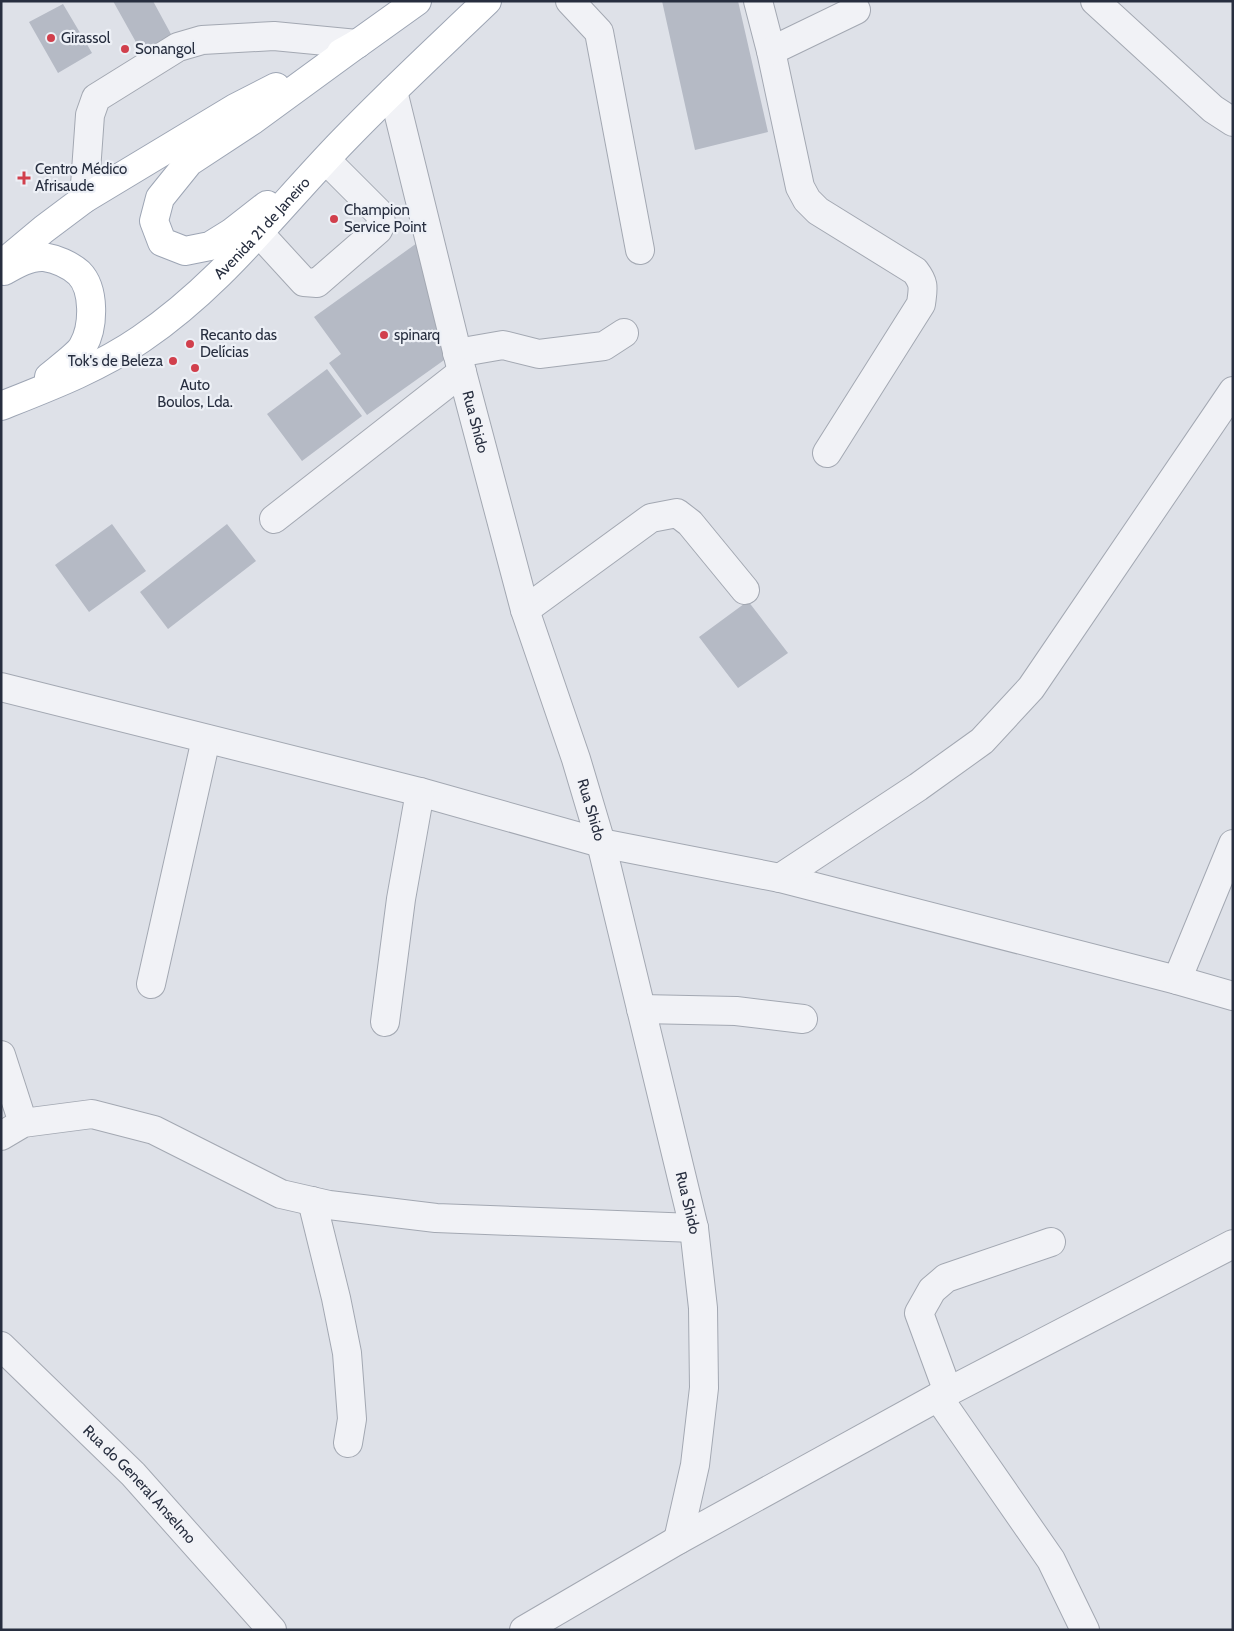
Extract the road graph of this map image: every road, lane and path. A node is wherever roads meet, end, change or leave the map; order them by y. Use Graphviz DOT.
graph roads {
  1 [pos="417,1"];
  2 [pos="487,1"];
  3 [pos="570,1"];
  4 [pos="758,1"];
  5 [pos="1095,1"];
  6 [pos="856,10"];
  7 [pos="357,44"];
  8 [pos="771,51"];
  9 [pos="392,91"];
  10 [pos="1233,122"];
  11 [pos="334,151"];
  12 [pos="84,199"];
  13 [pos="259,234"];
  14 [pos="640,250"];
  15 [pos="1,265"];
  16 [pos="1,273"];
  17 [pos="624,333"];
  18 [pos="460,363"];
  19 [pos="1233,391"];
  20 [pos="29,394"];
  21 [pos="1,406"];
  22 [pos="827,453"];
  23 [pos="274,519"];
  24 [pos="745,590"];
  25 [pos="525,610"];
  26 [pos="1,687"];
  27 [pos="206,739"];
  28 [pos="420,792"];
  29 [pos="601,843"];
  30 [pos="1233,844"];
  31 [pos="780,878"];
  32 [pos="1177,980"];
  33 [pos="151,984"];
  34 [pos="1233,996"];
  35 [pos="641,1010"];
  36 [pos="802,1019"];
  37 [pos="385,1022"];
  38 [pos="1,1055"];
  39 [pos="12,1130"];
  40 [pos="312,1201"];
  41 [pos="694,1228"];
  42 [pos="1051,1242"];
  43 [pos="1233,1244"];
  44 [pos="1,1346"];
  45 [pos="943,1395"];
  46 [pos="348,1443"];
  47 [pos="678,1540"];
  48 [pos="272,1630"];
  49 [pos="524,1630"];
  50 [pos="1085,1630"];
  1 -- 7 [label="main road"];
  2 -- 9 [label="main road, Avenida 21 de Janeiro"];
  3 -- 14 [label="street"];
  4 -- 8 [label="street"];
  5 -- 10 [label="street"];
  6 -- 8 [label="street"];
  7 -- 11 [label="main road"];
  7 -- 12 [label="main road"];
  7 -- 12 [label="street"];
  8 -- 22 [label="street"];
  9 -- 11 [label="main road, Avenida 21 de Janeiro"];
  9 -- 18 [label="street, Rua Shido"];
  11 -- 13 [label="main road, Avenida 21 de Janeiro"];
  11 -- 13 [label="street"];
  12 -- 15 [label="main road"];
  13 -- 20 [label="main road, Avenida 21 de Janeiro"];
  16 -- 20 [label="main road"];
  17 -- 18 [label="street"];
  18 -- 23 [label="street"];
  18 -- 25 [label="street, Rua Shido"];
  19 -- 31 [label="street"];
  20 -- 21 [label="main road, Avenida 21 de Janeiro"];
  24 -- 25 [label="street"];
  25 -- 29 [label="street, Rua Shido"];
  26 -- 27 [label="street"];
  27 -- 28 [label="street"];
  27 -- 33 [label="street"];
  28 -- 29 [label="street"];
  28 -- 37 [label="street"];
  29 -- 31 [label="street"];
  29 -- 35 [label="street, Rua Shido"];
  30 -- 32 [label="street"];
  31 -- 32 [label="street"];
  32 -- 34 [label="street"];
  35 -- 36 [label="street"];
  35 -- 41 [label="street, Rua Shido"];
  38 -- 39 [label="street"];
  39 -- 40 [label="street"];
  40 -- 41 [label="street"];
  40 -- 46 [label="street"];
  41 -- 47 [label="street, Rua Shido"];
  42 -- 45 [label="street"];
  43 -- 45 [label="street"];
  44 -- 48 [label="street, Rua do General Anselmo"];
  45 -- 47 [label="street"];
  45 -- 50 [label="street"];
  47 -- 49 [label="street"];
}
